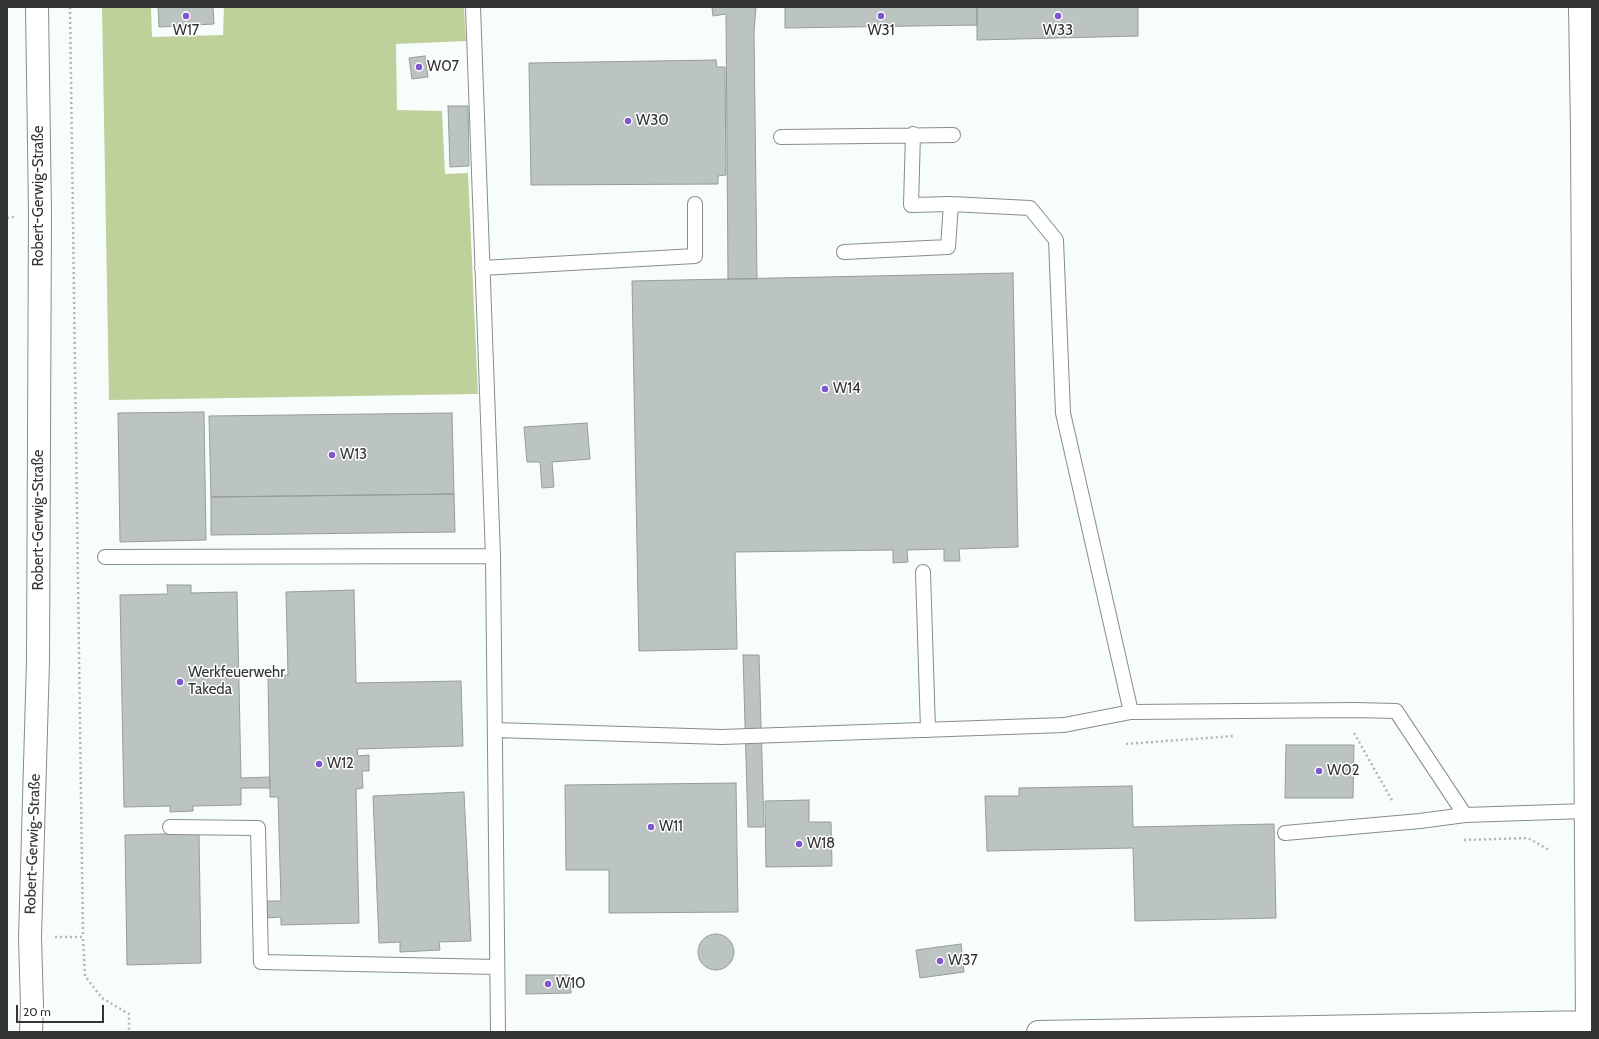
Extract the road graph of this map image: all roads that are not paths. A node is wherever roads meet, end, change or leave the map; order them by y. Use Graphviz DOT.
graph roads {
  1 [pos="37,7"];
  2 [pos="473,7"];
  3 [pos="1580,7"];
  4 [pos="1587,131"];
  5 [pos="914,134"];
  6 [pos="953,134"];
  7 [pos="781,136"];
  8 [pos="694,204"];
  9 [pos="951,204"];
  10 [pos="844,252"];
  11 [pos="482,268"];
  12 [pos="1588,396"];
  13 [pos="1588,463"];
  14 [pos="493,556"];
  15 [pos="105,557"];
  16 [pos="923,572"];
  17 [pos="1588,646"];
  18 [pos="1131,712"];
  19 [pos="495,730"];
  20 [pos="928,730"];
  21 [pos="1586,810"];
  22 [pos="1465,815"];
  23 [pos="170,827"];
  24 [pos="1285,833"];
  25 [pos="497,967"];
  26 [pos="1589,1026"];
  27 [pos="31,1032"];
  28 [pos="498,1032"];
  29 [pos="1038,1032"];
  1 -- 27 [label="street, Robert-Gerwig-Straße"];
  2 -- 11 [label="lane"];
  3 -- 4 [label="street"];
  4 -- 12 [label="street"];
  5 -- 6 [label="lane"];
  5 -- 7 [label="lane"];
  5 -- 9 [label="lane"];
  8 -- 11 [label="lane"];
  9 -- 10 [label="lane"];
  9 -- 18 [label="lane"];
  11 -- 14 [label="lane"];
  12 -- 13 [label="street"];
  13 -- 17 [label="street"];
  14 -- 15 [label="lane"];
  14 -- 19 [label="lane"];
  16 -- 20 [label="lane"];
  17 -- 21 [label="street"];
  18 -- 20 [label="lane"];
  18 -- 22 [label="lane"];
  19 -- 20 [label="lane"];
  19 -- 25 [label="lane"];
  21 -- 22 [label="lane"];
  21 -- 26 [label="street"];
  22 -- 24 [label="lane"];
  23 -- 25 [label="lane"];
  25 -- 28 [label="lane"];
  26 -- 29 [label="street"];
}
